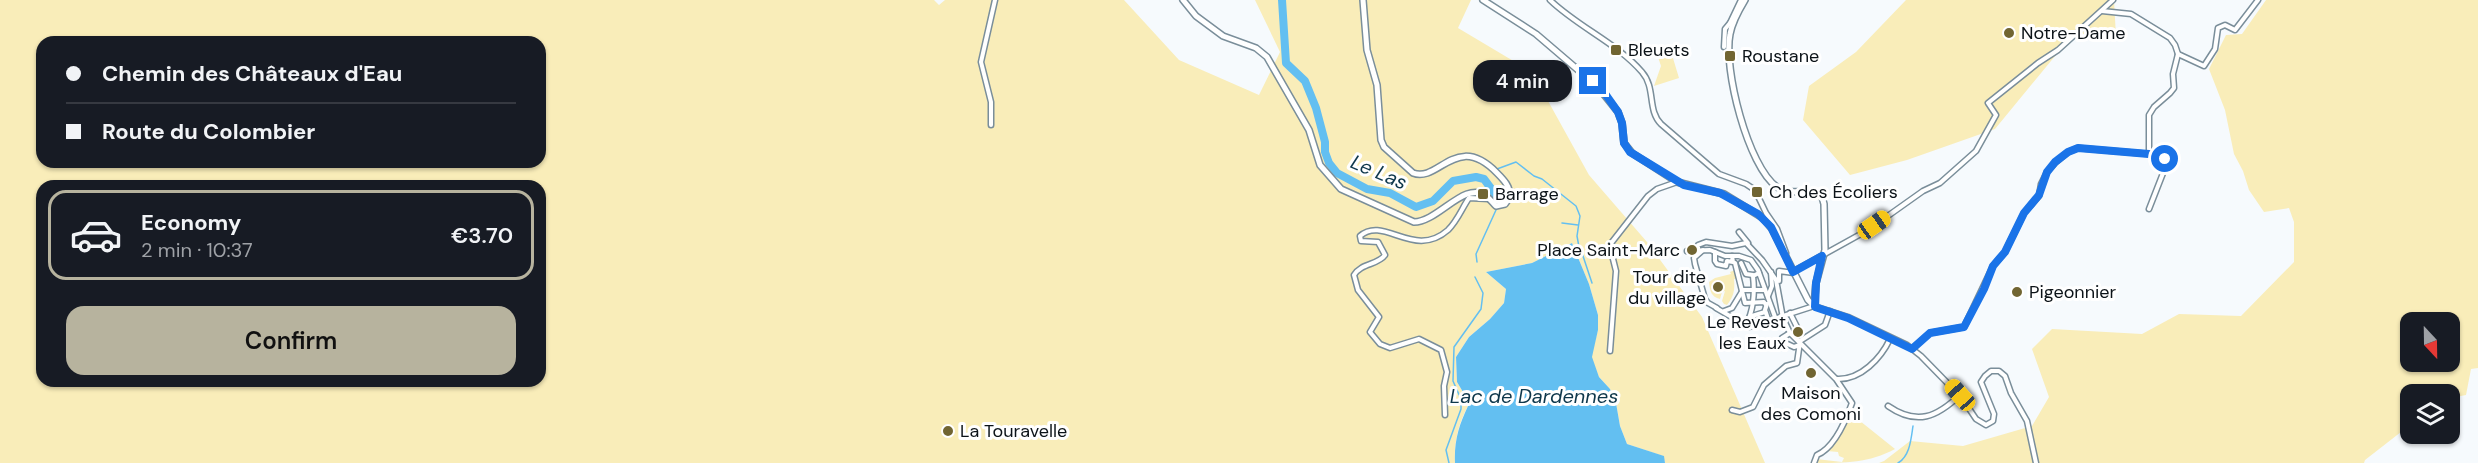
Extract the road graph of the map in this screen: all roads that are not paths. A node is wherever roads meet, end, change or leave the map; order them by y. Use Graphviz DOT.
graph roads {
  1 [pos="995,0"];
  2 [pos="1183,0"];
  3 [pos="1363,0"];
  4 [pos="1483,0"];
  5 [pos="1550,0"];
  6 [pos="1743,0"];
  7 [pos="2112,0"];
  8 [pos="2258,0"];
  9 [pos="2102,11"];
  10 [pos="1732,23"];
  11 [pos="1724,47"];
  12 [pos="2178,54"];
  13 [pos="991,125"];
  14 [pos="2149,154"];
  15 [pos="1677,182"];
  16 [pos="1490,199"];
  17 [pos="2149,209"];
  18 [pos="1739,232"];
  19 [pos="1698,250"];
  20 [pos="1703,250"];
  21 [pos="1687,251"];
  22 [pos="1753,251"];
  23 [pos="1716,252"];
  24 [pos="1757,255"];
  25 [pos="1732,256"];
  26 [pos="1784,256"];
  27 [pos="1822,256"];
  28 [pos="1747,258"];
  29 [pos="1752,261"];
  30 [pos="1734,263"];
  31 [pos="1741,263"];
  32 [pos="1771,271"];
  33 [pos="1793,272"];
  34 [pos="1759,273"];
  35 [pos="1753,275"];
  36 [pos="1778,284"];
  37 [pos="1743,290"];
  38 [pos="1766,290"];
  39 [pos="1754,291"];
  40 [pos="1769,298"];
  41 [pos="1754,302"];
  42 [pos="1766,304"];
  43 [pos="1811,307"];
  44 [pos="1716,308"];
  45 [pos="1830,310"];
  46 [pos="1765,312"];
  47 [pos="1791,313"];
  48 [pos="1783,315"];
  49 [pos="1750,317"];
  50 [pos="1775,317"];
  51 [pos="1768,319"];
  52 [pos="1747,326"];
  53 [pos="1797,327"];
  54 [pos="1790,333"];
  55 [pos="1891,339"];
  56 [pos="1800,343"];
  57 [pos="1912,349"];
  58 [pos="1610,351"];
  59 [pos="1836,379"];
  60 [pos="1960,395"];
  61 [pos="1888,406"];
  62 [pos="1732,410"];
  63 [pos="1445,415"];
  64 [pos="1814,463"];
  65 [pos="2036,463"];
  1 -- 13 [label="street"];
  2 -- 16 [label="street"];
  3 -- 16 [label="street"];
  4 -- 15 [label="street"];
  5 -- 26 [label="street"];
  6 -- 10 [label="street"];
  7 -- 9 [label="street"];
  8 -- 12 [label="street"];
  9 -- 12 [label="street"];
  9 -- 27 [label="street"];
  10 -- 11 [label="street"];
  10 -- 27 [label="street"];
  12 -- 14 [label="street"];
  14 -- 17 [label="street"];
  14 -- 57 [label="street"];
  15 -- 26 [label="street"];
  15 -- 58 [label="street"];
  16 -- 63 [label="street"];
  18 -- 22 [label="street"];
  19 -- 20 [label="street"];
  19 -- 21 [label="street"];
  19 -- 22 [label="street"];
  20 -- 23 [label="street"];
  20 -- 44 [label="street"];
  22 -- 24 [label="street"];
  23 -- 25 [label="street"];
  23 -- 30 [label="street"];
  24 -- 29 [label="street"];
  24 -- 32 [label="street"];
  25 -- 28 [label="street"];
  25 -- 30 [label="street"];
  26 -- 33 [label="street"];
  27 -- 33 [label="street"];
  27 -- 43 [label="street"];
  28 -- 29 [label="street"];
  28 -- 31 [label="street"];
  29 -- 34 [label="street"];
  30 -- 31 [label="street"];
  30 -- 37 [label="street"];
  31 -- 35 [label="street"];
  32 -- 36 [label="street"];
  32 -- 40 [label="street"];
  33 -- 36 [label="street"];
  33 -- 43 [label="street"];
  34 -- 35 [label="street"];
  34 -- 38 [label="street"];
  35 -- 39 [label="street"];
  36 -- 48 [label="street"];
  37 -- 39 [label="street"];
  37 -- 41 [label="street"];
  37 -- 44 [label="street"];
  38 -- 39 [label="street"];
  38 -- 40 [label="street"];
  39 -- 41 [label="street"];
  40 -- 42 [label="street"];
  40 -- 50 [label="street"];
  41 -- 42 [label="street"];
  41 -- 49 [label="street"];
  42 -- 46 [label="street"];
  43 -- 45 [label="street"];
  43 -- 47 [label="street"];
  44 -- 52 [label="street"];
  45 -- 55 [label="street"];
  45 -- 56 [label="street"];
  46 -- 49 [label="street"];
  46 -- 51 [label="street"];
  47 -- 48 [label="street"];
  47 -- 53 [label="street"];
  48 -- 50 [label="street"];
  48 -- 54 [label="street"];
  49 -- 52 [label="street"];
  50 -- 51 [label="street"];
  51 -- 52 [label="street"];
  54 -- 56 [label="street"];
  54 -- 56 [label="street"];
  55 -- 57 [label="street"];
  55 -- 59 [label="street"];
  56 -- 59 [label="street"];
  56 -- 62 [label="street"];
  57 -- 60 [label="street"];
  59 -- 64 [label="street"];
  60 -- 61 [label="street"];
  60 -- 65 [label="street"];
}
